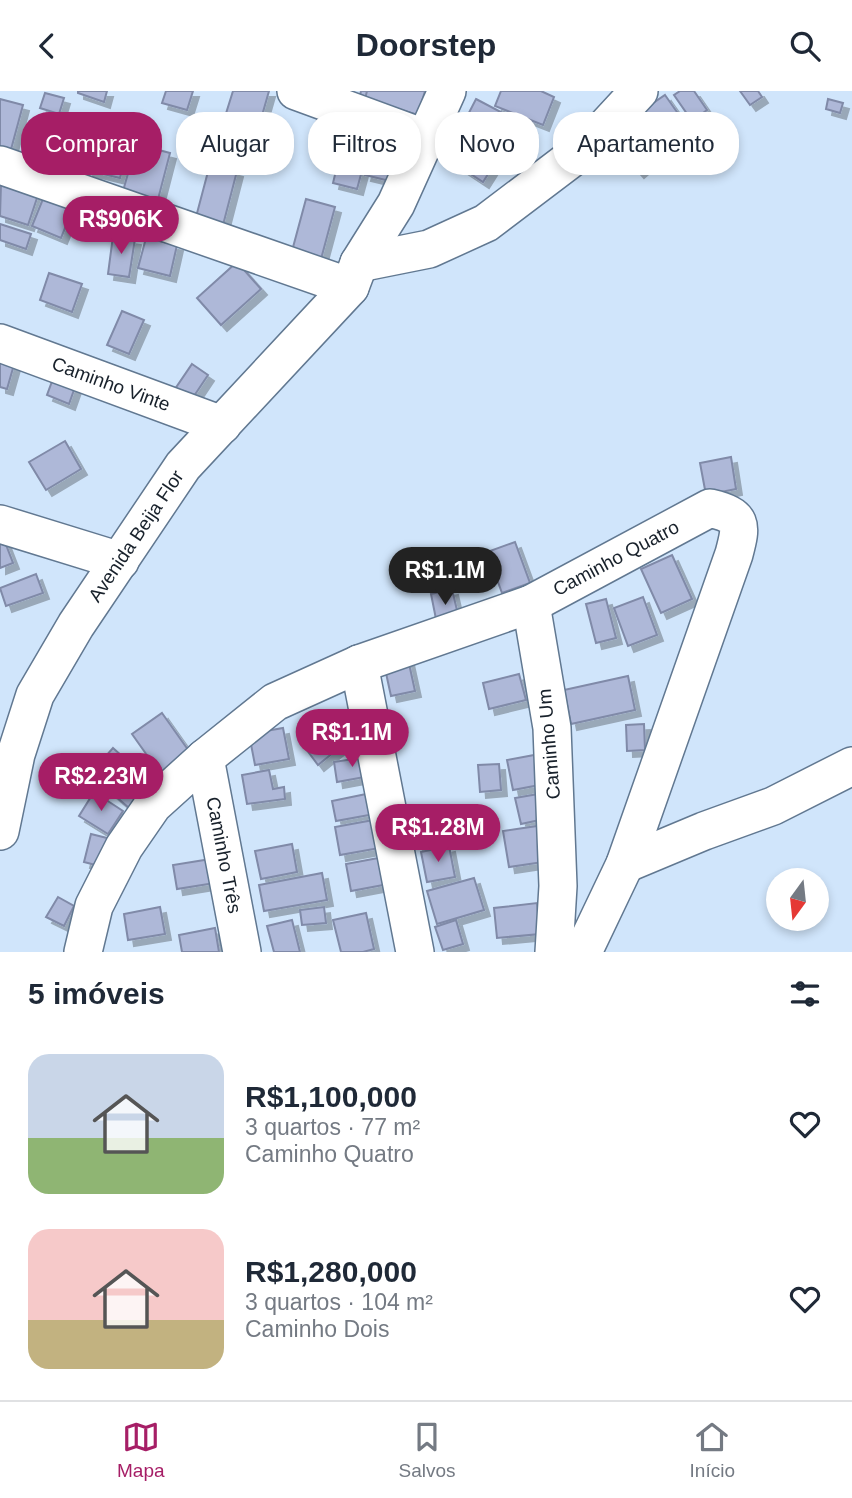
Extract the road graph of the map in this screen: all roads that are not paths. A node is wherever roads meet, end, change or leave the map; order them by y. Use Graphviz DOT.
graph roads {
  1 [pos="296,91"];
  2 [pos="447,91"];
  3 [pos="639,91"];
  4 [pos="426,139"];
  5 [pos="0,165"];
  6 [pos="354,275"];
  7 [pos="0,343"];
  8 [pos="222,425"];
  9 [pos="0,524"];
  10 [pos="120,561"];
  11 [pos="530,604"];
  12 [pos="359,664"];
  13 [pos="205,758"];
  14 [pos="852,766"];
  15 [pos="0,831"];
  16 [pos="625,864"];
  17 [pos="83,952"];
  18 [pos="242,952"];
  19 [pos="415,952"];
  20 [pos="554,952"];
  21 [pos="583,952"];
  1 -- 4 [label="street"];
  2 -- 4 [label="street, Avenida Beija Flor"];
  3 -- 6 [label="street"];
  4 -- 6 [label="street, Avenida Beija Flor"];
  5 -- 6 [label="street"];
  6 -- 8 [label="street, Avenida Beija Flor"];
  7 -- 8 [label="street, Caminho Vinte"];
  8 -- 10 [label="street, Avenida Beija Flor"];
  9 -- 10 [label="street"];
  10 -- 15 [label="street, Avenida Beija Flor"];
  11 -- 12 [label="street, Caminho Quatro"];
  11 -- 16 [label="street, Caminho Quatro"];
  11 -- 20 [label="street, Caminho Um"];
  12 -- 13 [label="street, Caminho Quatro"];
  12 -- 19 [label="street"];
  13 -- 17 [label="street, Caminho Quatro"];
  13 -- 18 [label="street, Caminho Três"];
  14 -- 16 [label="street"];
  16 -- 21 [label="street"];
}
